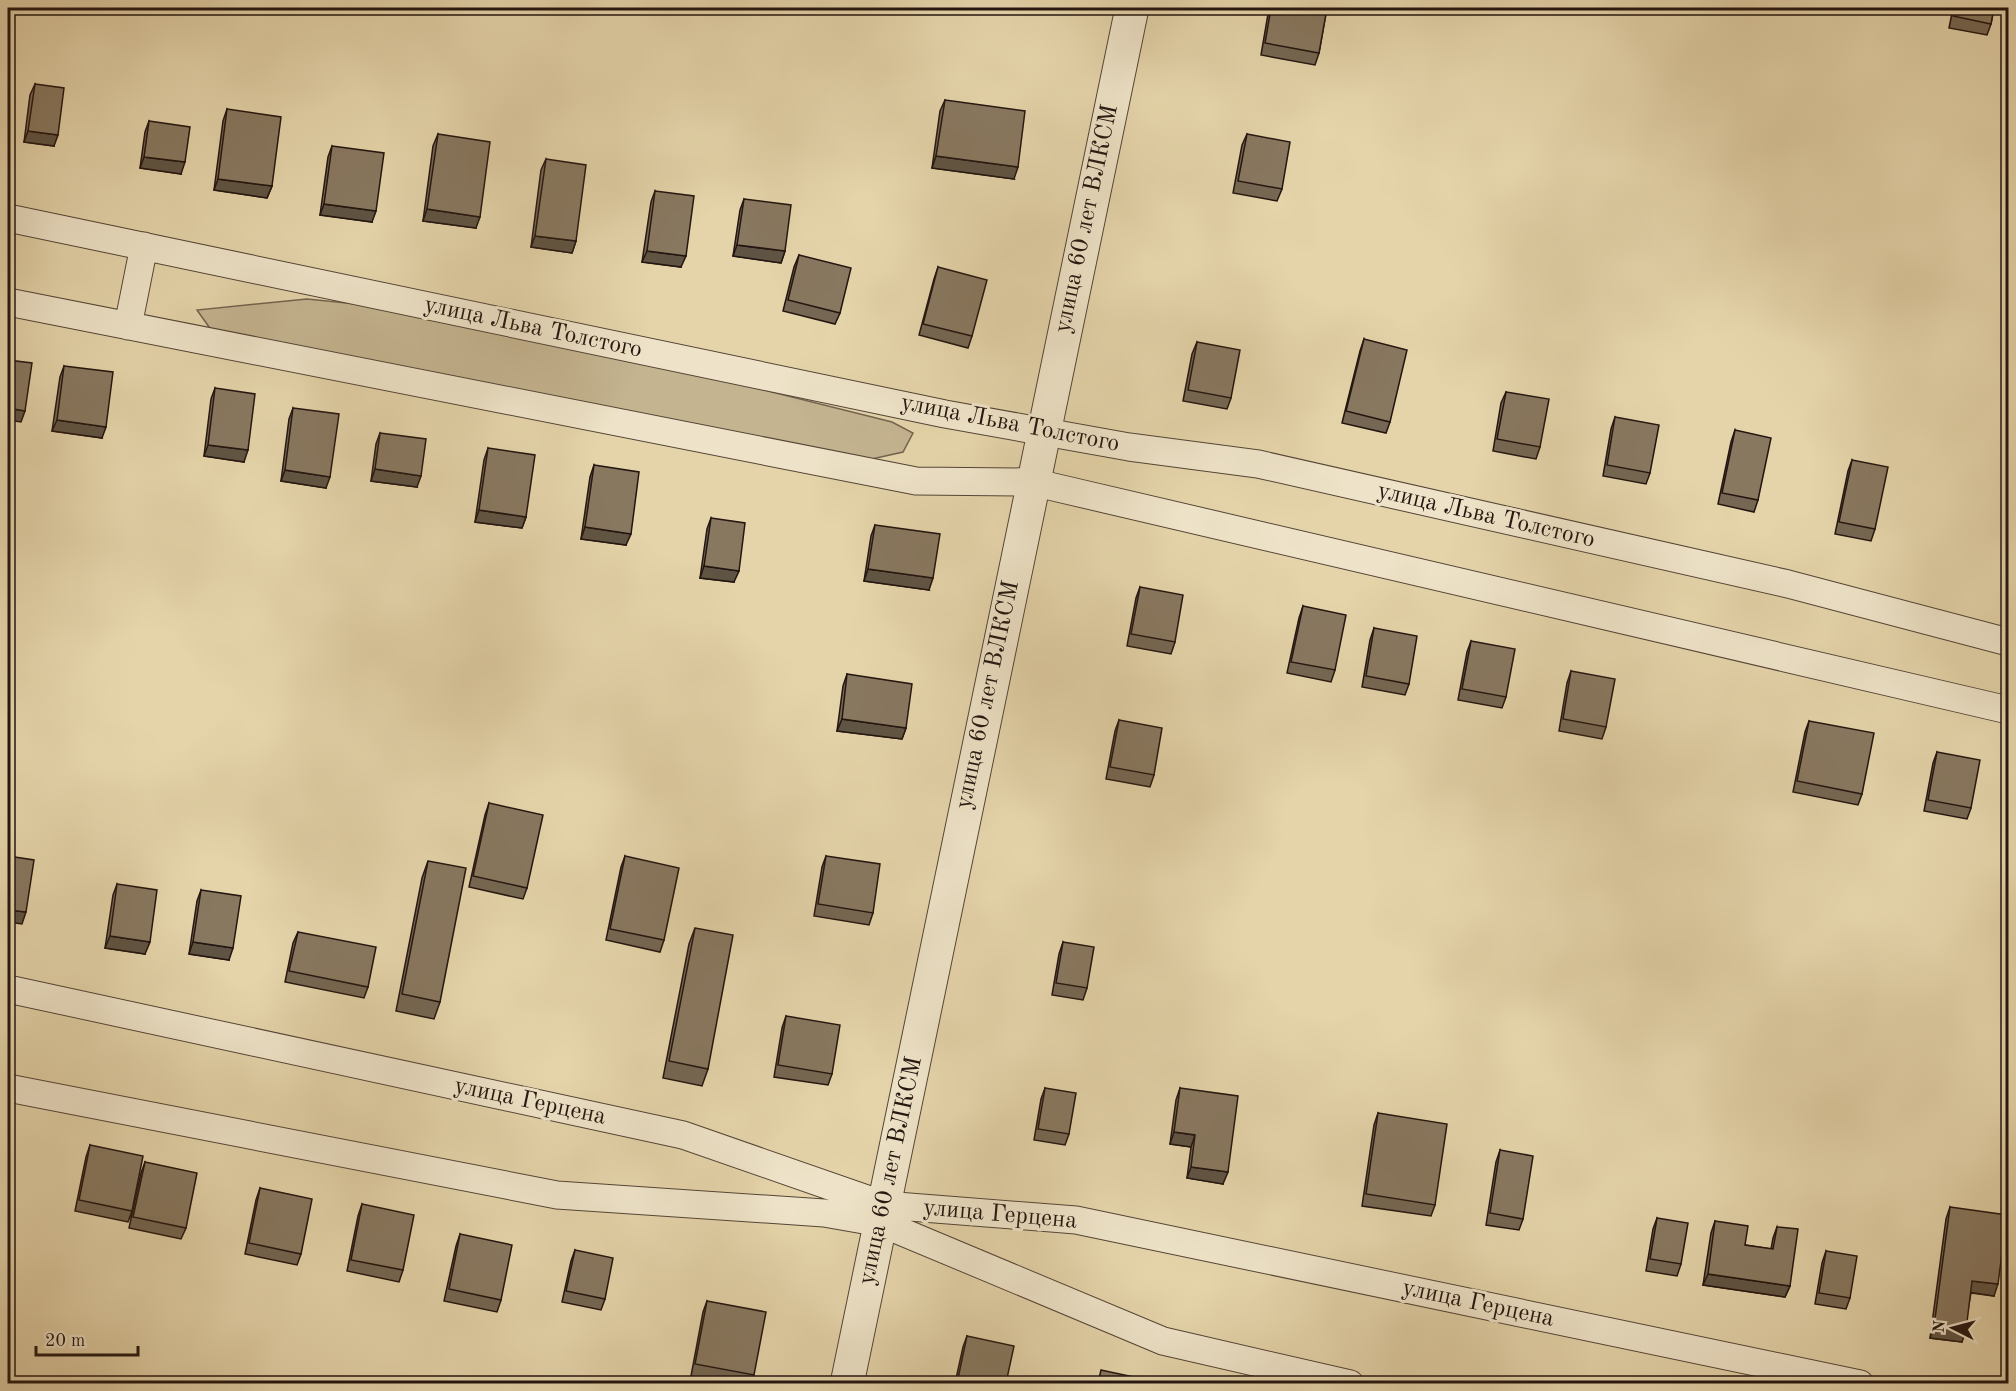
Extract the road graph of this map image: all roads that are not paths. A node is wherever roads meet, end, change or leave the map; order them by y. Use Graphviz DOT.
graph roads {
  1 [pos="1132,8"];
  2 [pos="8,218"];
  3 [pos="144,246"];
  4 [pos="8,302"];
  5 [pos="128,326"];
  6 [pos="1043,432"];
  7 [pos="1032,482"];
  8 [pos="2008,642"];
  9 [pos="2008,710"];
  10 [pos="8,989"];
  11 [pos="8,1088"];
  12 [pos="882,1214"];
  13 [pos="847,1383"];
  14 [pos="1350,1383"];
  15 [pos="1860,1383"];
  1 -- 6 [label="street, улица 60 лет ВЛКСМ"];
  2 -- 3 [label="street, улица Льва Толстого"];
  3 -- 5 [label="street"];
  3 -- 6 [label="street, улица Льва Толстого"];
  4 -- 5 [label="street"];
  5 -- 7 [label="street"];
  6 -- 7 [label="street, улица 60 лет ВЛКСМ"];
  6 -- 8 [label="street, улица Льва Толстого"];
  7 -- 9 [label="street"];
  7 -- 12 [label="street, улица 60 лет ВЛКСМ"];
  10 -- 12 [label="street, улица Герцена"];
  11 -- 12 [label="street, улица Герцена"];
  12 -- 13 [label="street, улица 60 лет ВЛКСМ"];
  12 -- 14 [label="street, улица Герцена"];
  12 -- 15 [label="street, улица Герцена"];
}
